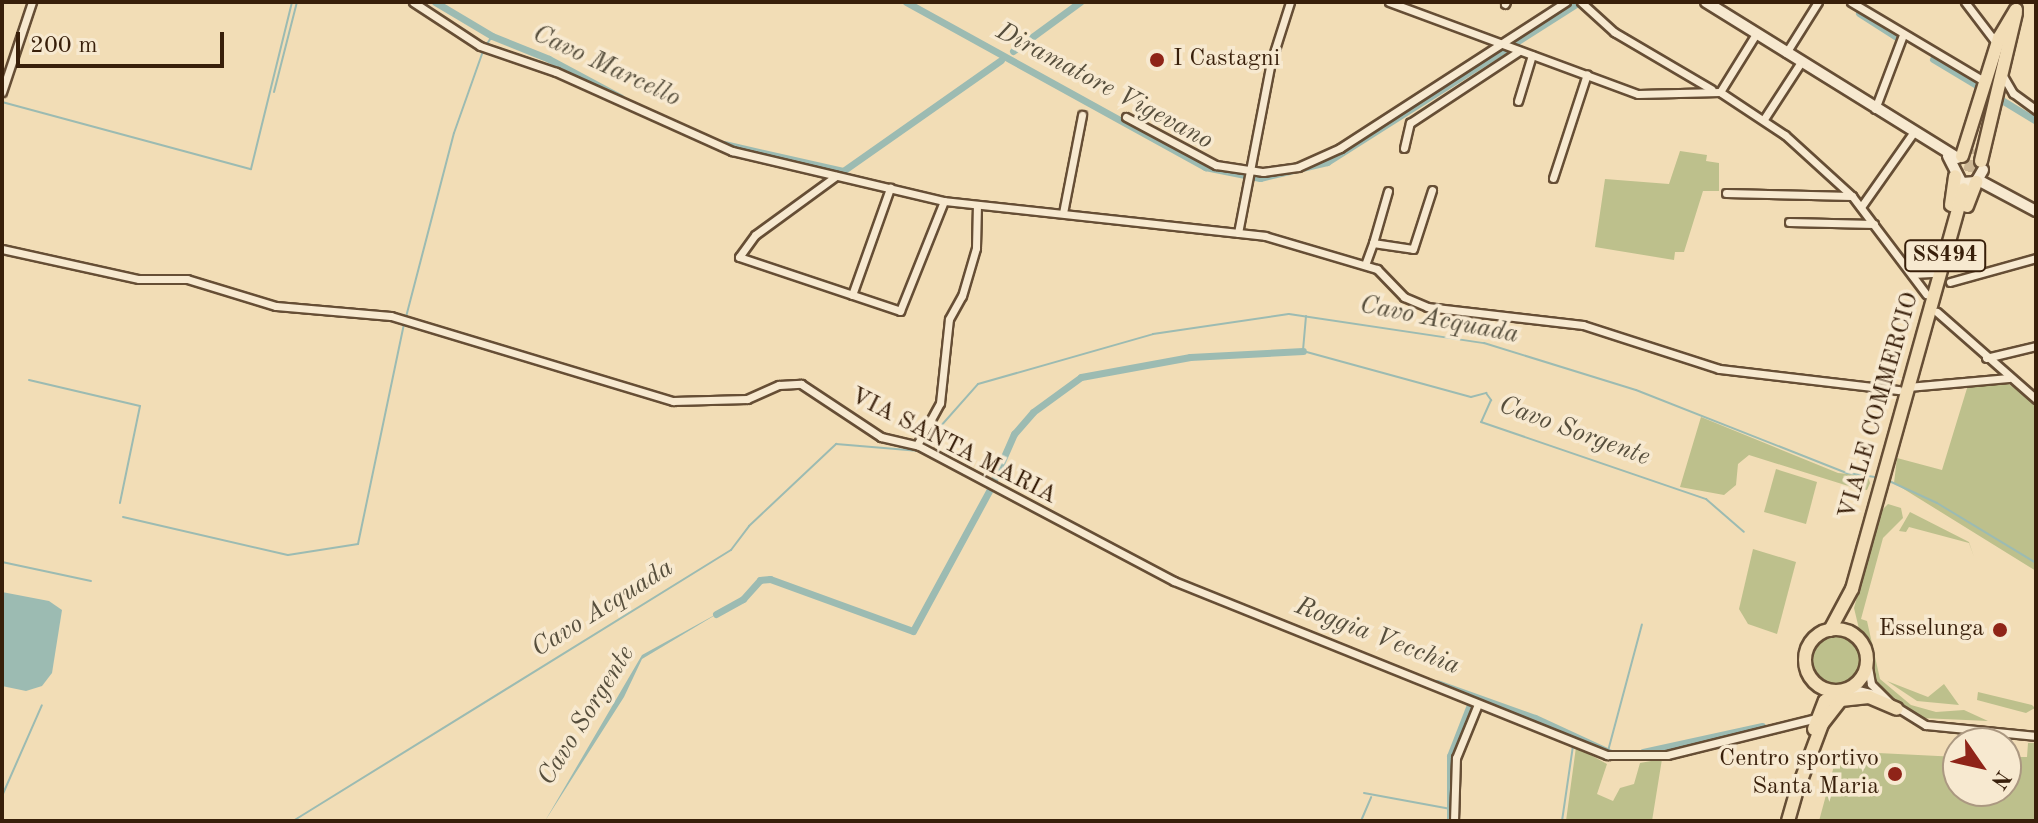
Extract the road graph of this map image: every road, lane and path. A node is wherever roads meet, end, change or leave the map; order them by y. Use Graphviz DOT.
graph roads {
  1 [pos="32,2"];
  2 [pos="413,2"];
  3 [pos="1290,2"];
  4 [pos="1389,2"];
  5 [pos="1566,2"];
  6 [pos="1706,2"];
  7 [pos="1818,2"];
  8 [pos="1851,2"];
  9 [pos="1965,2"];
  10 [pos="1582,4"];
  11 [pos="2018,6"];
  12 [pos="1756,34"];
  13 [pos="1903,35"];
  14 [pos="1503,44"];
  15 [pos="1997,44"];
  16 [pos="1516,50"];
  17 [pos="1786,53"];
  18 [pos="1532,55"];
  19 [pos="1801,62"];
  20 [pos="1587,74"];
  21 [pos="2003,76"];
  22 [pos="1986,82"];
  23 [pos="1711,89"];
  24 [pos="2,92"];
  25 [pos="1720,92"];
  26 [pos="2013,93"];
  27 [pos="1998,94"];
  28 [pos="1518,101"];
  29 [pos="1875,109"];
  30 [pos="2036,110"];
  31 [pos="1082,115"];
  32 [pos="1126,117"];
  33 [pos="1764,119"];
  34 [pos="1913,133"];
  35 [pos="1404,148"];
  36 [pos="1955,162"];
  37 [pos="1976,172"];
  38 [pos="1247,175"];
  39 [pos="836,176"];
  40 [pos="1553,178"];
  41 [pos="890,188"];
  42 [pos="1432,190"];
  43 [pos="1388,191"];
  44 [pos="1726,193"];
  45 [pos="1852,196"];
  46 [pos="944,201"];
  47 [pos="977,205"];
  48 [pos="1861,207"];
  49 [pos="2036,211"];
  50 [pos="1063,213"];
  51 [pos="1789,222"];
  52 [pos="1874,224"];
  53 [pos="1238,233"];
  54 [pos="1373,243"];
  55 [pos="2,249"];
  56 [pos="2036,258"];
  57 [pos="1365,265"];
  58 [pos="1911,273"];
  59 [pos="1932,273"];
  60 [pos="1950,282"];
  61 [pos="1926,294"];
  62 [pos="852,295"];
  63 [pos="1937,312"];
  64 [pos="2036,346"];
  65 [pos="1986,358"];
  66 [pos="2009,378"];
  67 [pos="1904,389"];
  68 [pos="2036,399"];
  69 [pos="917,445"];
  70 [pos="1852,589"];
  71 [pos="1830,630"];
  72 [pos="1855,636"];
  73 [pos="1867,661"];
  74 [pos="1812,679"];
  75 [pos="1845,689"];
  76 [pos="1473,702"];
  77 [pos="1895,706"];
  78 [pos="1817,718"];
  79 [pos="2036,736"];
  80 [pos="1797,791"];
  81 [pos="1454,821"];
  82 [pos="1788,821"];
  1 -- 24 [label="street"];
  2 -- 39 [label="street"];
  3 -- 38 [label="street"];
  4 -- 14 [label="street"];
  5 -- 14 [label="street"];
  6 -- 12 [label="main road"];
  7 -- 17 [label="street"];
  8 -- 13 [label="street"];
  9 -- 15 [label="street"];
  10 -- 23 [label="street"];
  11 -- 15 [label="main road"];
  11 -- 21 [label="main road"];
  11 -- 37 [label="main road, SS494"];
  12 -- 17 [label="main road"];
  12 -- 25 [label="street"];
  13 -- 22 [label="street"];
  13 -- 29 [label="street"];
  14 -- 16 [label="street"];
  14 -- 38 [label="street"];
  15 -- 22 [label="main road"];
  16 -- 18 [label="street"];
  16 -- 35 [label="street"];
  17 -- 19 [label="main road"];
  18 -- 20 [label="street"];
  18 -- 28 [label="street"];
  19 -- 29 [label="main road"];
  19 -- 33 [label="street"];
  20 -- 23 [label="street"];
  20 -- 40 [label="street"];
  21 -- 26 [label="street"];
  21 -- 27 [label="main road"];
  22 -- 36 [label="main road"];
  23 -- 25 [label="street"];
  25 -- 33 [label="street"];
  26 -- 27 [label="street"];
  26 -- 30 [label="street"];
  27 -- 37 [label="main road"];
  29 -- 34 [label="main road"];
  31 -- 50 [label="street"];
  32 -- 38 [label="street"];
  33 -- 45 [label="street"];
  34 -- 36 [label="main road"];
  34 -- 48 [label="street"];
  36 -- 37 [label="main road"];
  36 -- 37 [label="main road"];
  36 -- 59 [label="main road"];
  37 -- 49 [label="main road"];
  37 -- 63 [label="main road"];
  37 -- 67 [label="main road, VIALE COMMERCIO / SS494"];
  38 -- 53 [label="street"];
  39 -- 41 [label="street"];
  39 -- 62 [label="street"];
  41 -- 46 [label="street"];
  41 -- 62 [label="street"];
  42 -- 54 [label="street"];
  43 -- 54 [label="street"];
  44 -- 45 [label="street"];
  45 -- 48 [label="street"];
  46 -- 47 [label="street"];
  46 -- 62 [label="street"];
  47 -- 50 [label="street"];
  47 -- 69 [label="street"];
  48 -- 52 [label="street"];
  50 -- 53 [label="street"];
  51 -- 52 [label="street"];
  52 -- 58 [label="street"];
  53 -- 57 [label="street"];
  54 -- 57 [label="street"];
  55 -- 69 [label="street, VIA SANTA MARIA"];
  56 -- 60 [label="street"];
  57 -- 67 [label="street"];
  58 -- 59 [label="street"];
  58 -- 61 [label="street"];
  59 -- 61 [label="main road"];
  61 -- 67 [label="main road"];
  63 -- 65 [label="street"];
  63 -- 67 [label="main road"];
  64 -- 65 [label="street"];
  65 -- 66 [label="street"];
  66 -- 67 [label="street"];
  66 -- 68 [label="street"];
  67 -- 70 [label="main road, VIALE COMMERCIO / SS494"];
  69 -- 76 [label="street, VIA SANTA MARIA"];
  70 -- 71 [label="main road, VIALE COMMERCIO / SS494"];
  70 -- 72 [label="main road, VIALE COMMERCIO / SS494"];
  71 -- 72 [label="main road"];
  71 -- 74 [label="main road, VIALE COMMERCIO / SS494"];
  72 -- 73 [label="main road, VIALE COMMERCIO / SS494"];
  73 -- 75 [label="main road, VIALE COMMERCIO / SS494"];
  73 -- 77 [label="street"];
  74 -- 75 [label="main road"];
  74 -- 78 [label="main road, VIALE COMMERCIO / SS494"];
  75 -- 77 [label="street"];
  75 -- 78 [label="main road, VIALE COMMERCIO / SS494"];
  76 -- 78 [label="street, VIA SANTA MARIA"];
  76 -- 81 [label="street"];
  77 -- 79 [label="street"];
  77 -- 80 [label="main road"];
  78 -- 80 [label="main road, VIALE COMMERCIO / SS494"];
  80 -- 82 [label="main road, VIALE COMMERCIO / SS494"];
}
